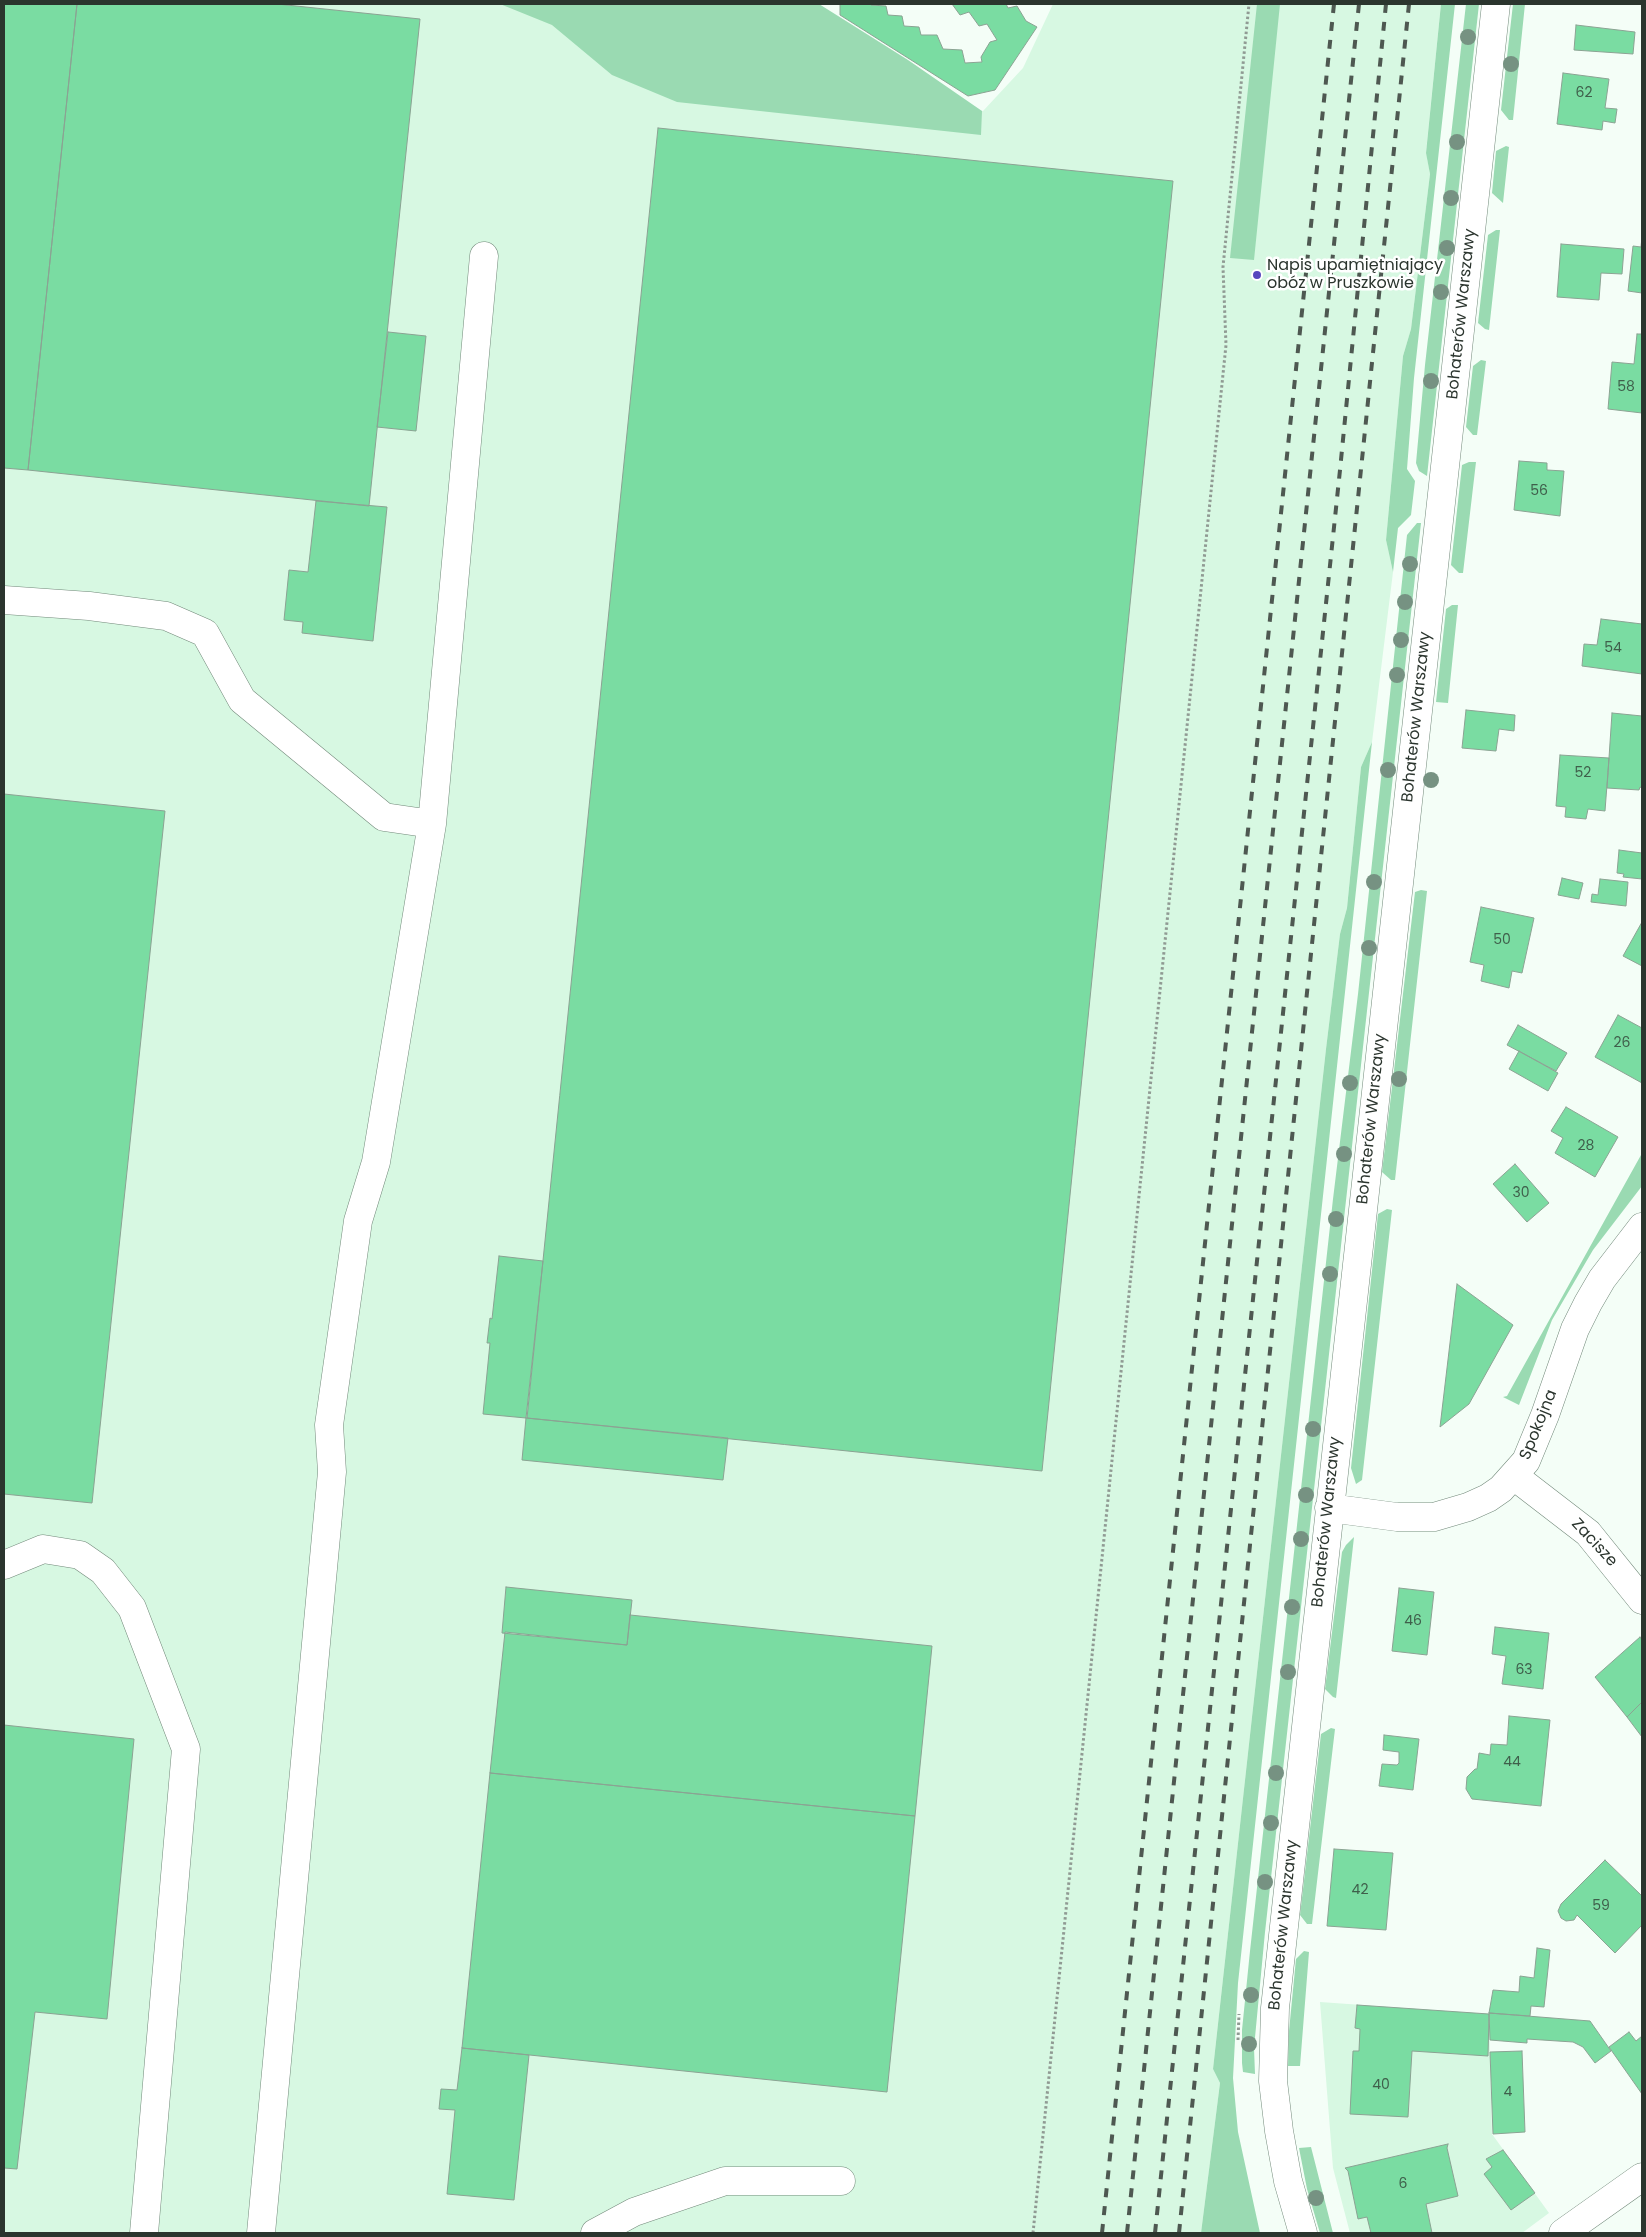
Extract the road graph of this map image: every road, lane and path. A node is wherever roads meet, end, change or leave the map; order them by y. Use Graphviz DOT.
graph roads {
  1 [pos="1250,4"];
  2 [pos="1496,4"];
  3 [pos="484,256"];
  4 [pos="4,600"];
  5 [pos="432,824"];
  6 [pos="1642,1228"];
  7 [pos="1514,1476"];
  8 [pos="1329,1508"];
  9 [pos="4,1565"];
  10 [pos="1642,1600"];
  11 [pos="1642,2177"];
  12 [pos="841,2181"];
  13 [pos="144,2233"];
  14 [pos="261,2233"];
  15 [pos="595,2233"];
  16 [pos="1033,2233"];
  17 [pos="1303,2233"];
  18 [pos="1563,2233"];
  1 -- 16 [label="path"];
  2 -- 8 [label="street, Bohaterów Warszawy"];
  3 -- 5 [label="street"];
  4 -- 5 [label="street"];
  5 -- 14 [label="street"];
  6 -- 7 [label="street, Spokojna"];
  7 -- 8 [label="street, Spokojna"];
  7 -- 10 [label="street, Zacisze"];
  8 -- 17 [label="street, Bohaterów Warszawy"];
  9 -- 13 [label="street"];
  11 -- 18 [label="street"];
  12 -- 15 [label="street"];
}
